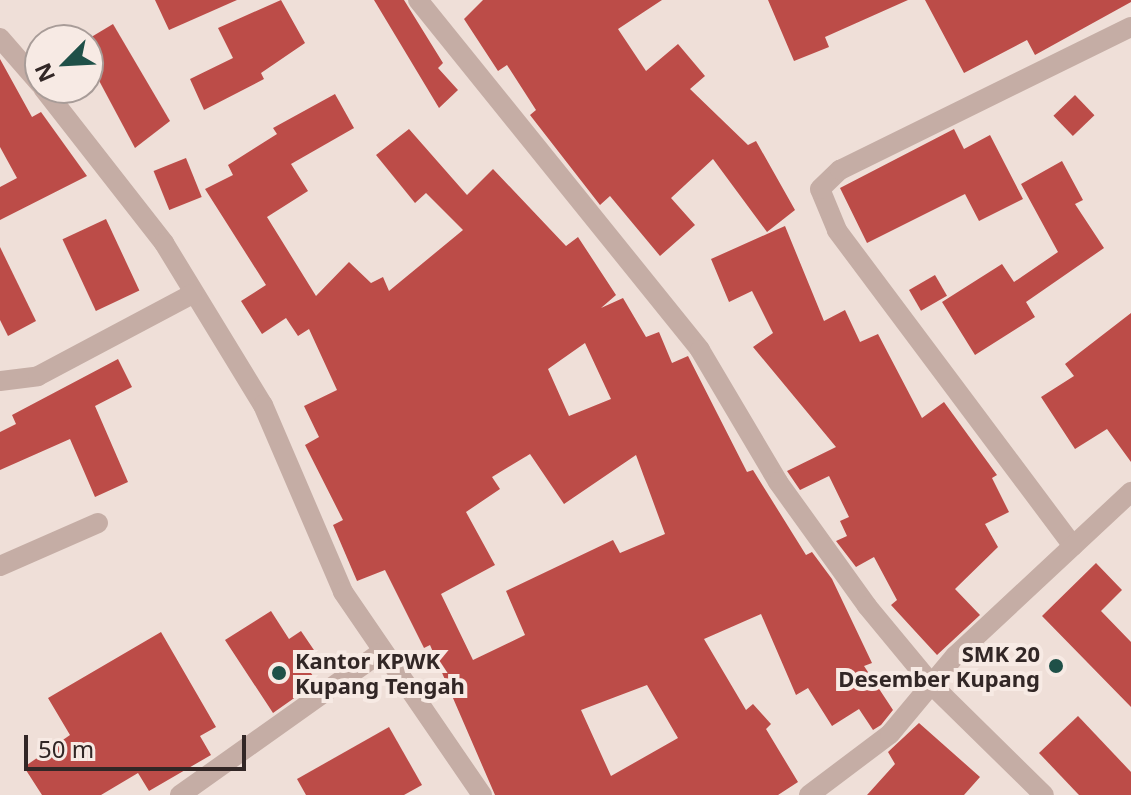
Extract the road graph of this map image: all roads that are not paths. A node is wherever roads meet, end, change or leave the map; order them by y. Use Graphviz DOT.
graph roads {
  1 [pos="418,0"];
  2 [pos="1131,27"];
  3 [pos="0,38"];
  4 [pos="24,65"];
  5 [pos="57,104"];
  6 [pos="192,294"];
  7 [pos="0,381"];
  8 [pos="1131,492"];
  9 [pos="98,523"];
  10 [pos="1073,546"];
  11 [pos="0,566"];
  12 [pos="380,653"];
  13 [pos="934,687"];
  14 [pos="180,795"];
  15 [pos="482,795"];
  16 [pos="809,795"];
  17 [pos="1044,795"];
  1 -- 13 [label="street"];
  2 -- 10 [label="street"];
  3 -- 4 [label="street"];
  5 -- 6 [label="street"];
  6 -- 7 [label="street"];
  6 -- 12 [label="street"];
  8 -- 10 [label="street"];
  9 -- 11 [label="street"];
  10 -- 13 [label="street"];
  12 -- 14 [label="street"];
  12 -- 15 [label="street"];
  13 -- 16 [label="street"];
  13 -- 17 [label="street"];
}
